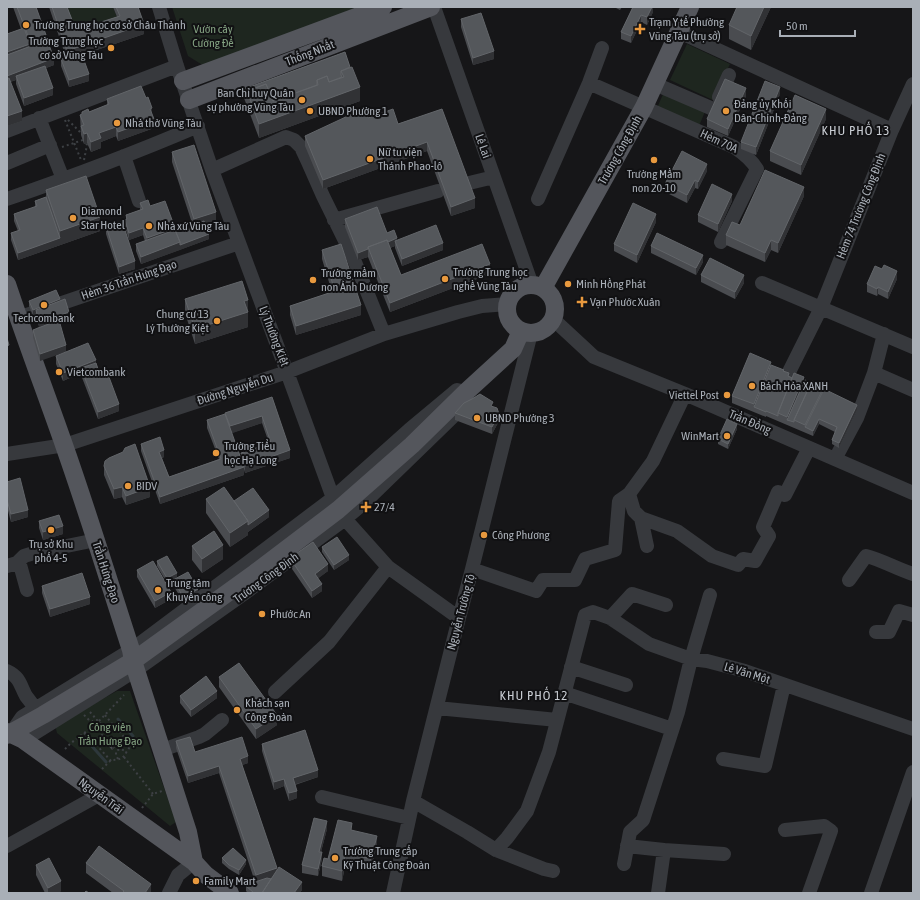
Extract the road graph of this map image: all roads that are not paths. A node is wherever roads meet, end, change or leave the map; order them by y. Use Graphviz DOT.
graph roads {
  1 [pos="159,7"];
  2 [pos="384,7"];
  3 [pos="432,7"];
  4 [pos="690,7"];
  5 [pos="679,32"];
  6 [pos="302,37"];
  7 [pos="602,48"];
  8 [pos="308,54"];
  9 [pos="180,74"];
  10 [pos="729,75"];
  11 [pos="589,83"];
  12 [pos="655,84"];
  13 [pos="912,89"];
  14 [pos="189,100"];
  15 [pos="644,107"];
  16 [pos="713,109"];
  17 [pos="39,118"];
  18 [pos="198,126"];
  19 [pos="892,130"];
  20 [pos="7,131"];
  21 [pos="703,134"];
  22 [pos="54,147"];
  23 [pos="124,156"];
  24 [pos="7,163"];
  25 [pos="212,170"];
  26 [pos="494,177"];
  27 [pos="63,179"];
  28 [pos="465,184"];
  29 [pos="438,191"];
  30 [pos="7,199"];
  31 [pos="538,199"];
  32 [pos="139,201"];
  33 [pos="334,220"];
  34 [pos="721,242"];
  35 [pos="239,243"];
  36 [pos="762,283"];
  37 [pos="7,284"];
  38 [pos="538,287"];
  39 [pos="508,304"];
  40 [pos="820,308"];
  41 [pos="18,318"];
  42 [pos="552,319"];
  43 [pos="526,332"];
  44 [pos="384,334"];
  45 [pos="884,334"];
  46 [pos="913,347"];
  47 [pos="287,372"];
  48 [pos="789,372"];
  49 [pos="874,373"];
  50 [pos="913,390"];
  51 [pos="685,394"];
  52 [pos="65,445"];
  53 [pos="809,448"];
  54 [pos="7,454"];
  55 [pos="835,459"];
  56 [pos="913,493"];
  57 [pos="629,494"];
  58 [pos="339,509"];
  59 [pos="641,518"];
  60 [pos="96,540"];
  61 [pos="647,546"];
  62 [pos="13,563"];
  63 [pos="388,567"];
  64 [pos="472,569"];
  65 [pos="913,574"];
  66 [pos="849,580"];
  67 [pos="27,590"];
  68 [pos="710,595"];
  69 [pos="666,605"];
  70 [pos="913,615"];
  71 [pos="459,618"];
  72 [pos="610,618"];
  73 [pos="876,632"];
  74 [pos="690,659"];
  75 [pos="133,660"];
  76 [pos="571,667"];
  77 [pos="7,671"];
  78 [pos="626,685"];
  79 [pos="784,685"];
  80 [pos="274,692"];
  81 [pos="564,692"];
  82 [pos="437,708"];
  83 [pos="36,709"];
  84 [pos="222,720"];
  85 [pos="557,720"];
  86 [pos="672,729"];
  87 [pos="913,729"];
  88 [pos="8,733"];
  89 [pos="162,750"];
  90 [pos="723,759"];
  91 [pos="913,772"];
  92 [pos="99,795"];
  93 [pos="322,797"];
  94 [pos="413,801"];
  95 [pos="409,818"];
  96 [pos="786,830"];
  97 [pos="7,846"];
  98 [pos="627,846"];
  99 [pos="496,850"];
  100 [pos="664,850"];
  101 [pos="724,854"];
  102 [pos="194,862"];
  103 [pos="624,864"];
  104 [pos="553,871"];
  105 [pos="169,893"];
  106 [pos="230,893"];
  107 [pos="393,893"];
  108 [pos="658,893"];
  109 [pos="809,893"];
  110 [pos="870,893"];
  1 -- 9 [label="street, Lý Thường Kiệt"];
  2 -- 6 [label="main road, Thống Nhất"];
  3 -- 8 [label="main road, Thống Nhất"];
  3 -- 26 [label="street, Lê Lai"];
  4 -- 5 [label="main road, Trương Công Định"];
  5 -- 12 [label="main road, Trương Công Định"];
  5 -- 19 [label="street"];
  6 -- 8 [label="main road"];
  6 -- 9 [label="main road, Thống Nhất"];
  7 -- 11 [label="street"];
  8 -- 14 [label="main road, Thống Nhất"];
  9 -- 14 [label="street, Lý Thường Kiệt"];
  9 -- 17 [label="street, Thống Nhất"];
  10 -- 16 [label="street"];
  11 -- 15 [label="street, Hẻm 70A"];
  11 -- 31 [label="street"];
  12 -- 15 [label="main road, Trương Công Định"];
  12 -- 16 [label="street"];
  13 -- 19 [label="street, Hẻm 74 Trương Công Định"];
  14 -- 18 [label="street, Lý Thường Kiệt"];
  15 -- 21 [label="street, Hẻm 70A"];
  15 -- 38 [label="main road, Trương Công Định"];
  16 -- 21 [label="street"];
  17 -- 20 [label="street, Thống Nhất"];
  17 -- 22 [label="street"];
  18 -- 23 [label="street"];
  18 -- 25 [label="street, Lý Thường Kiệt"];
  19 -- 40 [label="street, Hẻm 74 Trương Công Định"];
  21 -- 34 [label="street, Hẻm 70A"];
  22 -- 24 [label="street"];
  22 -- 27 [label="street"];
  23 -- 27 [label="street"];
  23 -- 32 [label="street"];
  25 -- 33 [label="street"];
  25 -- 35 [label="street, Lý Thường Kiệt"];
  26 -- 28 [label="street"];
  26 -- 38 [label="street, Lê Lai"];
  27 -- 30 [label="street"];
  29 -- 33 [label="street"];
  33 -- 44 [label="street"];
  35 -- 41 [label="street, Hẻm 36 Trần Hưng Đạo"];
  35 -- 47 [label="street, Lý Thường Kiệt"];
  36 -- 40 [label="street"];
  37 -- 41 [label="main road, Trần Hưng Đạo"];
  38 -- 39 [label="main road"];
  38 -- 42 [label="main road"];
  39 -- 43 [label="main road"];
  39 -- 44 [label="street, Đường Nguyễn Du"];
  40 -- 45 [label="street"];
  40 -- 48 [label="street, Hẻm 74 Trương Công Định"];
  41 -- 52 [label="main road, Trần Hưng Đạo"];
  42 -- 43 [label="main road"];
  42 -- 51 [label="street, Trần Đồng"];
  43 -- 58 [label="main road, Trương Công Định"];
  43 -- 64 [label="street, Nguyễn Trường Tộ"];
  44 -- 47 [label="street, Đường Nguyễn Du"];
  45 -- 46 [label="street"];
  45 -- 49 [label="street"];
  47 -- 52 [label="street, Đường Nguyễn Du"];
  47 -- 58 [label="street, Lý Thường Kiệt"];
  49 -- 50 [label="street"];
  49 -- 55 [label="street"];
  51 -- 53 [label="street, Trần Đồng"];
  51 -- 57 [label="street"];
  52 -- 54 [label="street, Đường Nguyễn Du"];
  52 -- 60 [label="main road, Trần Hưng Đạo"];
  53 -- 55 [label="street, Trần Đồng"];
  53 -- 59 [label="street"];
  55 -- 56 [label="street, Trần Đồng"];
  57 -- 59 [label="street"];
  57 -- 64 [label="street"];
  58 -- 63 [label="street, Lý Thường Kiệt"];
  58 -- 75 [label="main road, Trương Công Định"];
  59 -- 61 [label="street"];
  60 -- 62 [label="street"];
  60 -- 75 [label="main road, Trần Hưng Đạo"];
  62 -- 67 [label="street"];
  63 -- 71 [label="street, Lý Thường Kiệt"];
  63 -- 80 [label="street"];
  64 -- 71 [label="street, Nguyễn Trường Tộ"];
  65 -- 66 [label="street"];
  68 -- 74 [label="street"];
  69 -- 72 [label="street"];
  70 -- 73 [label="street"];
  71 -- 82 [label="street, Nguyễn Trường Tộ"];
  72 -- 74 [label="street, Lê Văn Một"];
  72 -- 76 [label="street, Lê Văn Một"];
  74 -- 79 [label="street, Lê Văn Một"];
  74 -- 86 [label="street"];
  75 -- 83 [label="street, Trương Công Định"];
  75 -- 88 [label="main road, Trương Công Định"];
  75 -- 89 [label="main road, Trần Hưng Đạo"];
  76 -- 78 [label="street"];
  76 -- 81 [label="street"];
  77 -- 83 [label="street"];
  79 -- 87 [label="street, Lê Văn Một"];
  79 -- 90 [label="street"];
  81 -- 85 [label="street"];
  81 -- 86 [label="street"];
  82 -- 85 [label="street"];
  82 -- 94 [label="street, Nguyễn Trường Tộ"];
  83 -- 88 [label="street, Trương Công Định"];
  84 -- 89 [label="street"];
  85 -- 99 [label="street"];
  86 -- 98 [label="street"];
  88 -- 92 [label="main road, Nguyễn Trãi"];
  89 -- 102 [label="main road, Trần Hưng Đạo"];
  91 -- 110 [label="street"];
  92 -- 97 [label="street"];
  92 -- 102 [label="main road, Nguyễn Trãi"];
  93 -- 95 [label="street"];
  94 -- 95 [label="street, Nguyễn Trường Tộ"];
  94 -- 99 [label="street"];
  95 -- 107 [label="street, Nguyễn Trường Tộ"];
  96 -- 109 [label="street"];
  98 -- 100 [label="street"];
  98 -- 103 [label="street"];
  99 -- 104 [label="street"];
  100 -- 101 [label="street"];
  100 -- 108 [label="street"];
  102 -- 105 [label="street"];
  102 -- 106 [label="main road, Nguyễn Trãi"];
}
